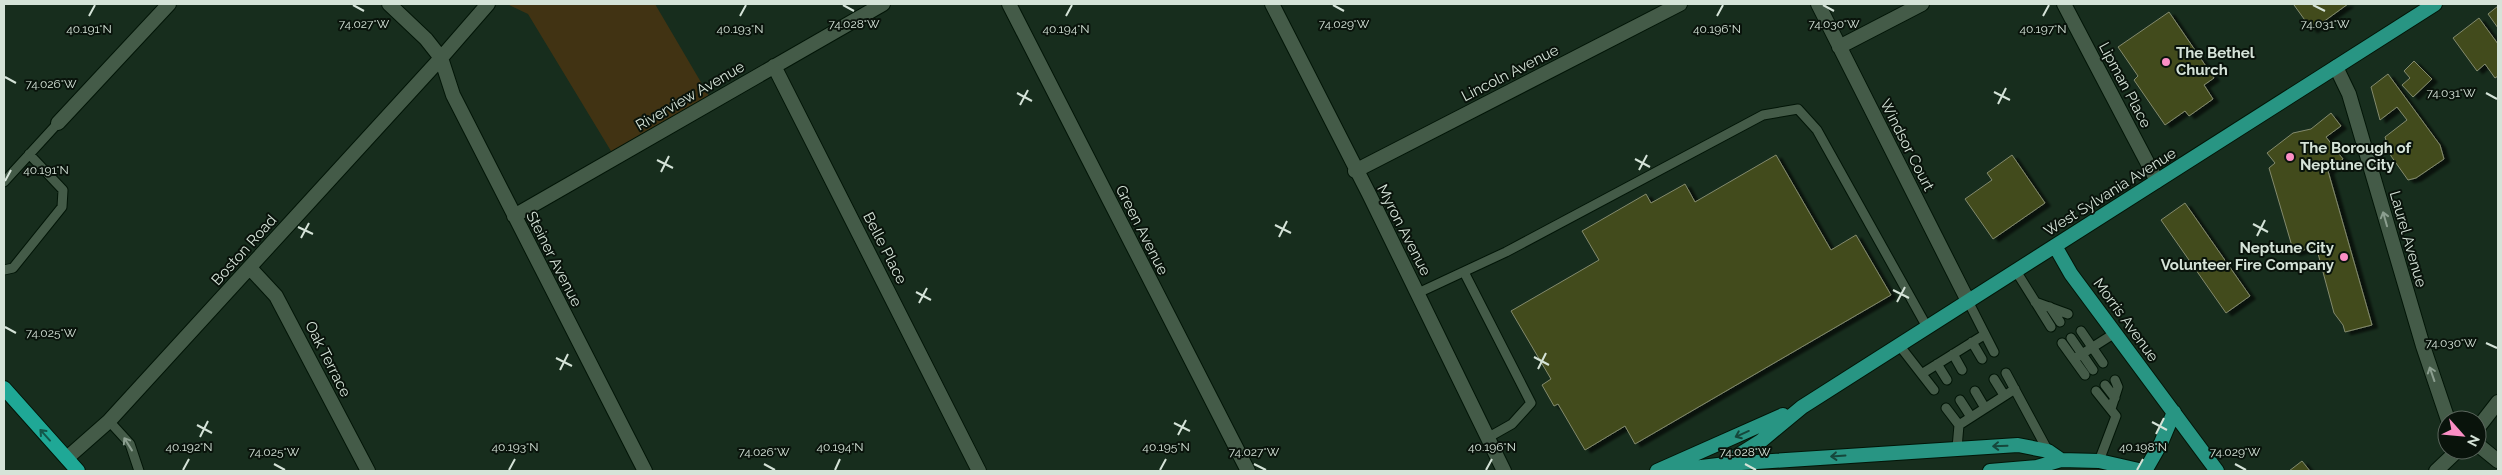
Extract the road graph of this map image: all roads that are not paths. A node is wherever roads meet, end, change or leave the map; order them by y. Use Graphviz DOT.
graph roads {
  1 [pos="169,4"];
  2 [pos="389,4"];
  3 [pos="488,4"];
  4 [pos="883,4"];
  5 [pos="1009,4"];
  6 [pos="1272,4"];
  7 [pos="1680,4"];
  8 [pos="1818,4"];
  9 [pos="1922,4"];
  10 [pos="2064,4"];
  11 [pos="2435,4"];
  12 [pos="1839,47"];
  13 [pos="441,58"];
  14 [pos="774,66"];
  15 [pos="2336,67"];
  16 [pos="58,124"];
  17 [pos="29,154"];
  18 [pos="1355,171"];
  19 [pos="2157,181"];
  20 [pos="4,182"];
  21 [pos="514,216"];
  22 [pos="2055,246"];
  23 [pos="250,268"];
  24 [pos="4,270"];
  25 [pos="2016,271"];
  26 [pos="1464,272"];
  27 [pos="1418,293"];
  28 [pos="1968,301"];
  29 [pos="2035,302"];
  30 [pos="2050,307"];
  31 [pos="2068,314"];
  32 [pos="2060,322"];
  33 [pos="1927,327"];
  34 [pos="2051,327"];
  35 [pos="2081,331"];
  36 [pos="2115,333"];
  37 [pos="1984,335"];
  38 [pos="2071,338"];
  39 [pos="1972,342"];
  40 [pos="2062,343"];
  41 [pos="1900,345"];
  42 [pos="2091,348"];
  43 [pos="1994,352"];
  44 [pos="1953,354"];
  45 [pos="2082,354"];
  46 [pos="1982,359"];
  47 [pos="2074,359"];
  48 [pos="2103,363"];
  49 [pos="1937,364"];
  50 [pos="1962,370"];
  51 [pos="2093,370"];
  52 [pos="1923,373"];
  53 [pos="2006,373"];
  54 [pos="2085,375"];
  55 [pos="1994,379"];
  56 [pos="1947,380"];
  57 [pos="2115,380"];
  58 [pos="2105,385"];
  59 [pos="4,388"];
  60 [pos="2015,388"];
  61 [pos="1934,390"];
  62 [pos="1975,391"];
  63 [pos="2096,391"];
  64 [pos="2004,396"];
  65 [pos="2115,398"];
  66 [pos="1960,400"];
  67 [pos="2498,402"];
  68 [pos="1802,407"];
  69 [pos="1946,408"];
  70 [pos="1985,408"];
  71 [pos="2111,409"];
  72 [pos="2445,410"];
  73 [pos="2174,412"];
  74 [pos="2487,416"];
  75 [pos="1971,417"];
  76 [pos="109,421"];
  77 [pos="1958,424"];
  78 [pos="1489,437"];
  79 [pos="1957,448"];
  80 [pos="2048,451"];
  81 [pos="2487,452"];
  82 [pos="67,458"];
  83 [pos="2061,460"];
  84 [pos="2448,460"];
  85 [pos="2099,461"];
  86 [pos="2498,461"];
  87 [pos="1726,464"];
  88 [pos="78,471"];
  89 [pos="139,471"];
  90 [pos="368,471"];
  91 [pos="645,471"];
  92 [pos="979,471"];
  93 [pos="1248,471"];
  94 [pos="1504,471"];
  95 [pos="1657,471"];
  96 [pos="1669,471"];
  97 [pos="1713,471"];
  98 [pos="1990,471"];
  99 [pos="2144,471"];
  100 [pos="2217,471"];
  101 [pos="2436,471"];
  1 -- 16 [label="street"];
  2 -- 13 [label="street"];
  3 -- 13 [label="street, Boston Road"];
  4 -- 14 [label="street, Riverview Avenue"];
  5 -- 93 [label="street, Green Avenue"];
  6 -- 18 [label="street, Myron Avenue"];
  7 -- 18 [label="street, Lincoln Avenue"];
  8 -- 12 [label="street, Windsor Court"];
  9 -- 12 [label="street"];
  10 -- 19 [label="street, Lipman Place"];
  11 -- 15 [label="main road, West Sylvania Avenue"];
  12 -- 28 [label="street, Windsor Court"];
  13 -- 21 [label="street, Steiner Avenue"];
  13 -- 23 [label="street, Boston Road"];
  14 -- 21 [label="street, Riverview Avenue"];
  14 -- 92 [label="street, Belle Place"];
  15 -- 19 [label="main road, West Sylvania Avenue"];
  72 -- 15 [label="street, Laurel Avenue, one-way"];
  16 -- 17 [label="lane"];
  17 -- 20 [label="lane"];
  17 -- 24 [label="lane"];
  18 -- 27 [label="street, Myron Avenue"];
  19 -- 22 [label="main road, West Sylvania Avenue"];
  21 -- 91 [label="street, Steiner Avenue"];
  22 -- 25 [label="main road, West Sylvania Avenue"];
  22 -- 36 [label="main road, Morris Avenue"];
  23 -- 76 [label="street, Boston Road"];
  23 -- 90 [label="street, Oak Terrace"];
  25 -- 28 [label="main road, West Sylvania Avenue"];
  25 -- 29 [label="lane"];
  26 -- 27 [label="lane"];
  26 -- 33 [label="lane"];
  26 -- 78 [label="lane"];
  27 -- 78 [label="street, Myron Avenue"];
  28 -- 33 [label="main road, West Sylvania Avenue"];
  28 -- 37 [label="lane"];
  29 -- 30 [label="lane"];
  29 -- 34 [label="lane"];
  30 -- 31 [label="lane"];
  30 -- 32 [label="lane"];
  33 -- 41 [label="main road, West Sylvania Avenue"];
  35 -- 42 [label="lane"];
  36 -- 42 [label="lane"];
  36 -- 73 [label="main road, Morris Avenue"];
  37 -- 39 [label="lane"];
  37 -- 43 [label="lane"];
  38 -- 45 [label="lane"];
  39 -- 44 [label="lane"];
  39 -- 46 [label="lane"];
  40 -- 47 [label="lane"];
  41 -- 52 [label="lane"];
  41 -- 68 [label="main road, West Sylvania Avenue"];
  42 -- 45 [label="lane"];
  42 -- 48 [label="lane"];
  44 -- 49 [label="lane"];
  44 -- 50 [label="lane"];
  45 -- 47 [label="lane"];
  45 -- 51 [label="lane"];
  47 -- 54 [label="lane"];
  49 -- 52 [label="lane"];
  49 -- 56 [label="lane"];
  52 -- 61 [label="lane"];
  53 -- 60 [label="lane"];
  55 -- 64 [label="lane"];
  57 -- 65 [label="lane"];
  58 -- 65 [label="lane"];
  82 -- 59 [label="highway, one-way"];
  60 -- 64 [label="lane"];
  60 -- 80 [label="lane"];
  62 -- 70 [label="lane"];
  63 -- 71 [label="lane"];
  64 -- 70 [label="lane"];
  65 -- 71 [label="lane"];
  66 -- 75 [label="lane"];
  67 -- 74 [label="street"];
  68 -- 87 [label="main road, West Sylvania Avenue"];
  68 -- 95 [label="main road, West Sylvania Avenue, one-way"];
  69 -- 77 [label="lane"];
  70 -- 75 [label="lane"];
  71 -- 85 [label="lane"];
  73 -- 99 [label="main road"];
  73 -- 100 [label="main road, Morris Avenue"];
  75 -- 77 [label="lane"];
  76 -- 82 [label="street, Boston Road"];
  89 -- 76 [label="lane, one-way"];
  77 -- 79 [label="lane"];
  78 -- 94 [label="street, Myron Avenue"];
  80 -- 79 [label="main road, one-way"];
  79 -- 87 [label="main road, one-way"];
  80 -- 83 [label="main road"];
  81 -- 86 [label="street"];
  82 -- 88 [label="highway"];
  83 -- 85 [label="main road"];
  83 -- 98 [label="main road"];
  84 -- 101 [label="street"];
  85 -- 99 [label="main road"];
  87 -- 96 [label="main road"];
  87 -- 97 [label="main road, West Sylvania Avenue"];
}
